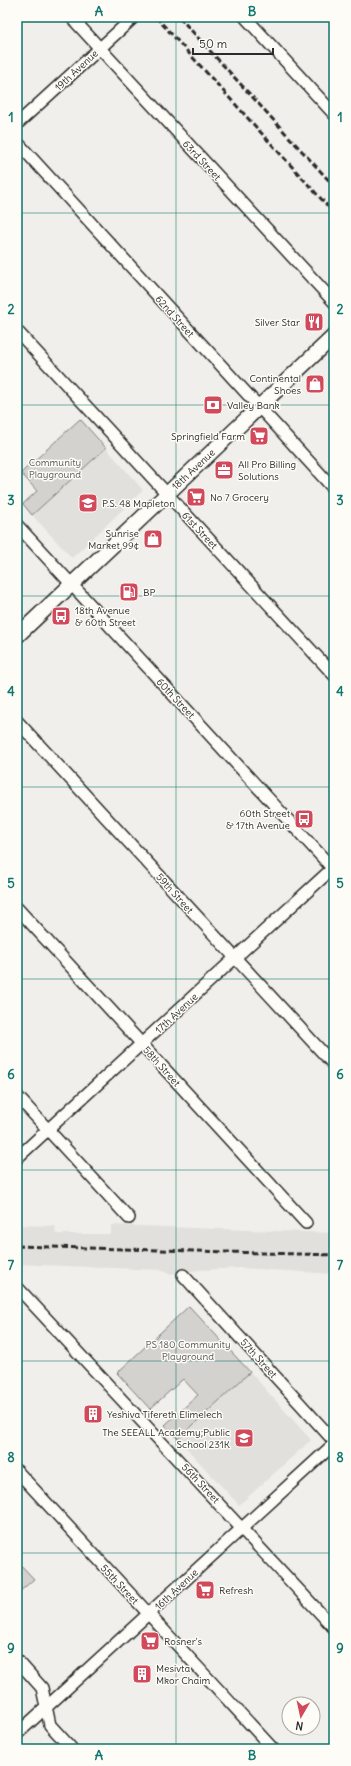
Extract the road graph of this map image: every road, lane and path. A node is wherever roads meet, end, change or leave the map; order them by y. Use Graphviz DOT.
graph roads {
  1 [pos="71,17"];
  2 [pos="134,17"];
  3 [pos="245,17"];
  4 [pos="100,48"];
  5 [pos="334,114"];
  6 [pos="17,124"];
  7 [pos="17,142"];
  8 [pos="334,302"];
  9 [pos="17,331"];
  10 [pos="334,336"];
  11 [pos="259,407"];
  12 [pos="334,489"];
  13 [pos="167,494"];
  14 [pos="17,525"];
  15 [pos="71,584"];
  16 [pos="17,636"];
  17 [pos="334,675"];
  18 [pos="17,721"];
  19 [pos="333,868"];
  20 [pos="17,908"];
  21 [pos="235,958"];
  22 [pos="142,1044"];
  23 [pos="334,1065"];
  24 [pos="17,1096"];
  25 [pos="48,1129"];
  26 [pos="17,1158"];
  27 [pos="130,1218"];
  28 [pos="306,1223"];
  29 [pos="183,1275"];
  30 [pos="17,1287"];
  31 [pos="334,1442"];
  32 [pos="17,1471"];
  33 [pos="242,1528"];
  34 [pos="148,1614"];
  35 [pos="334,1628"];
  36 [pos="17,1660"];
  37 [pos="46,1707"];
  38 [pos="17,1734"];
  39 [pos="72,1749"];
  40 [pos="273,1749"];
  1 -- 4 [label="street, 63rd Street"];
  2 -- 4 [label="street, 19th Avenue"];
  3 -- 5 [label="street"];
  4 -- 6 [label="street, 19th Avenue"];
  4 -- 8 [label="street, 63rd Street"];
  7 -- 11 [label="street, 62nd Street"];
  9 -- 13 [label="street, 61st Street"];
  10 -- 11 [label="street, 18th Avenue"];
  11 -- 12 [label="street, 62nd Street"];
  11 -- 13 [label="street, 18th Avenue"];
  13 -- 15 [label="street, 18th Avenue"];
  13 -- 17 [label="street, 61st Street"];
  14 -- 15 [label="street, 60th Street"];
  15 -- 16 [label="street, 18th Avenue"];
  15 -- 19 [label="street, 60th Street"];
  18 -- 21 [label="street, 59th Street"];
  19 -- 21 [label="street, 17th Avenue"];
  20 -- 22 [label="street, 58th Street"];
  21 -- 22 [label="street, 17th Avenue"];
  21 -- 23 [label="street, 59th Street"];
  22 -- 25 [label="street, 17th Avenue"];
  22 -- 28 [label="street, 58th Street"];
  24 -- 25 [label="street"];
  25 -- 26 [label="street, 17th Avenue"];
  25 -- 27 [label="street"];
  29 -- 31 [label="street, 57th Street"];
  30 -- 33 [label="street, 56th Street"];
  31 -- 33 [label="street, 16th Avenue"];
  32 -- 34 [label="street, 55th Street"];
  33 -- 34 [label="street, 16th Avenue"];
  33 -- 35 [label="street, 56th Street"];
  34 -- 37 [label="street, 16th Avenue"];
  34 -- 40 [label="street, 55th Street"];
  36 -- 37 [label="street"];
  37 -- 38 [label="street, 16th Avenue"];
  37 -- 39 [label="street"];
}
